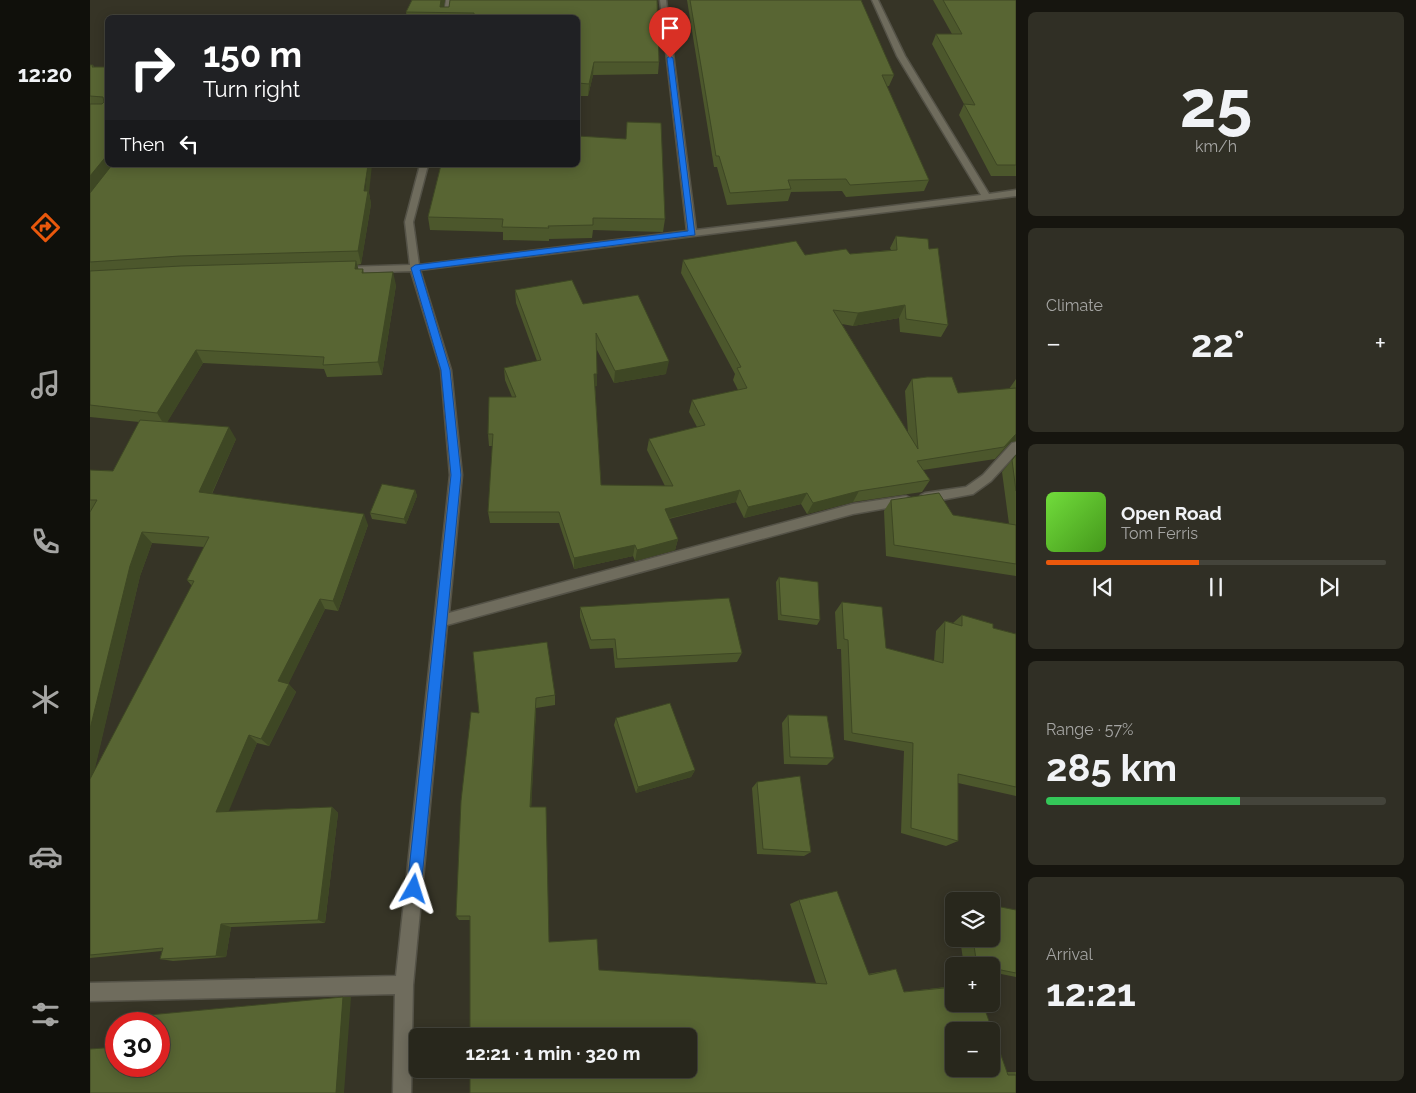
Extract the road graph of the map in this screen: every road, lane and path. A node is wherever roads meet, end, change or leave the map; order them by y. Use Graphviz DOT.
graph roads {
  1 [pos="449,0"];
  2 [pos="663,0"];
  3 [pos="875,0"];
  4 [pos="446,15"];
  5 [pos="423,167"];
  6 [pos="1016,192"];
  7 [pos="986,196"];
  8 [pos="692,233"];
  9 [pos="415,268"];
  10 [pos="336,270"];
  11 [pos="1016,446"];
  12 [pos="441,621"];
  13 [pos="404,985"];
  14 [pos="90,992"];
  15 [pos="402,1093"];
  1 -- 4 [label="street"];
  2 -- 8 [label="street"];
  3 -- 7 [label="street"];
  5 -- 9 [label="street"];
  6 -- 7 [label="street"];
  7 -- 8 [label="street"];
  8 -- 9 [label="street"];
  9 -- 10 [label="street"];
  9 -- 12 [label="street"];
  11 -- 12 [label="street"];
  12 -- 13 [label="street"];
  13 -- 14 [label="street"];
  13 -- 15 [label="street"];
}
